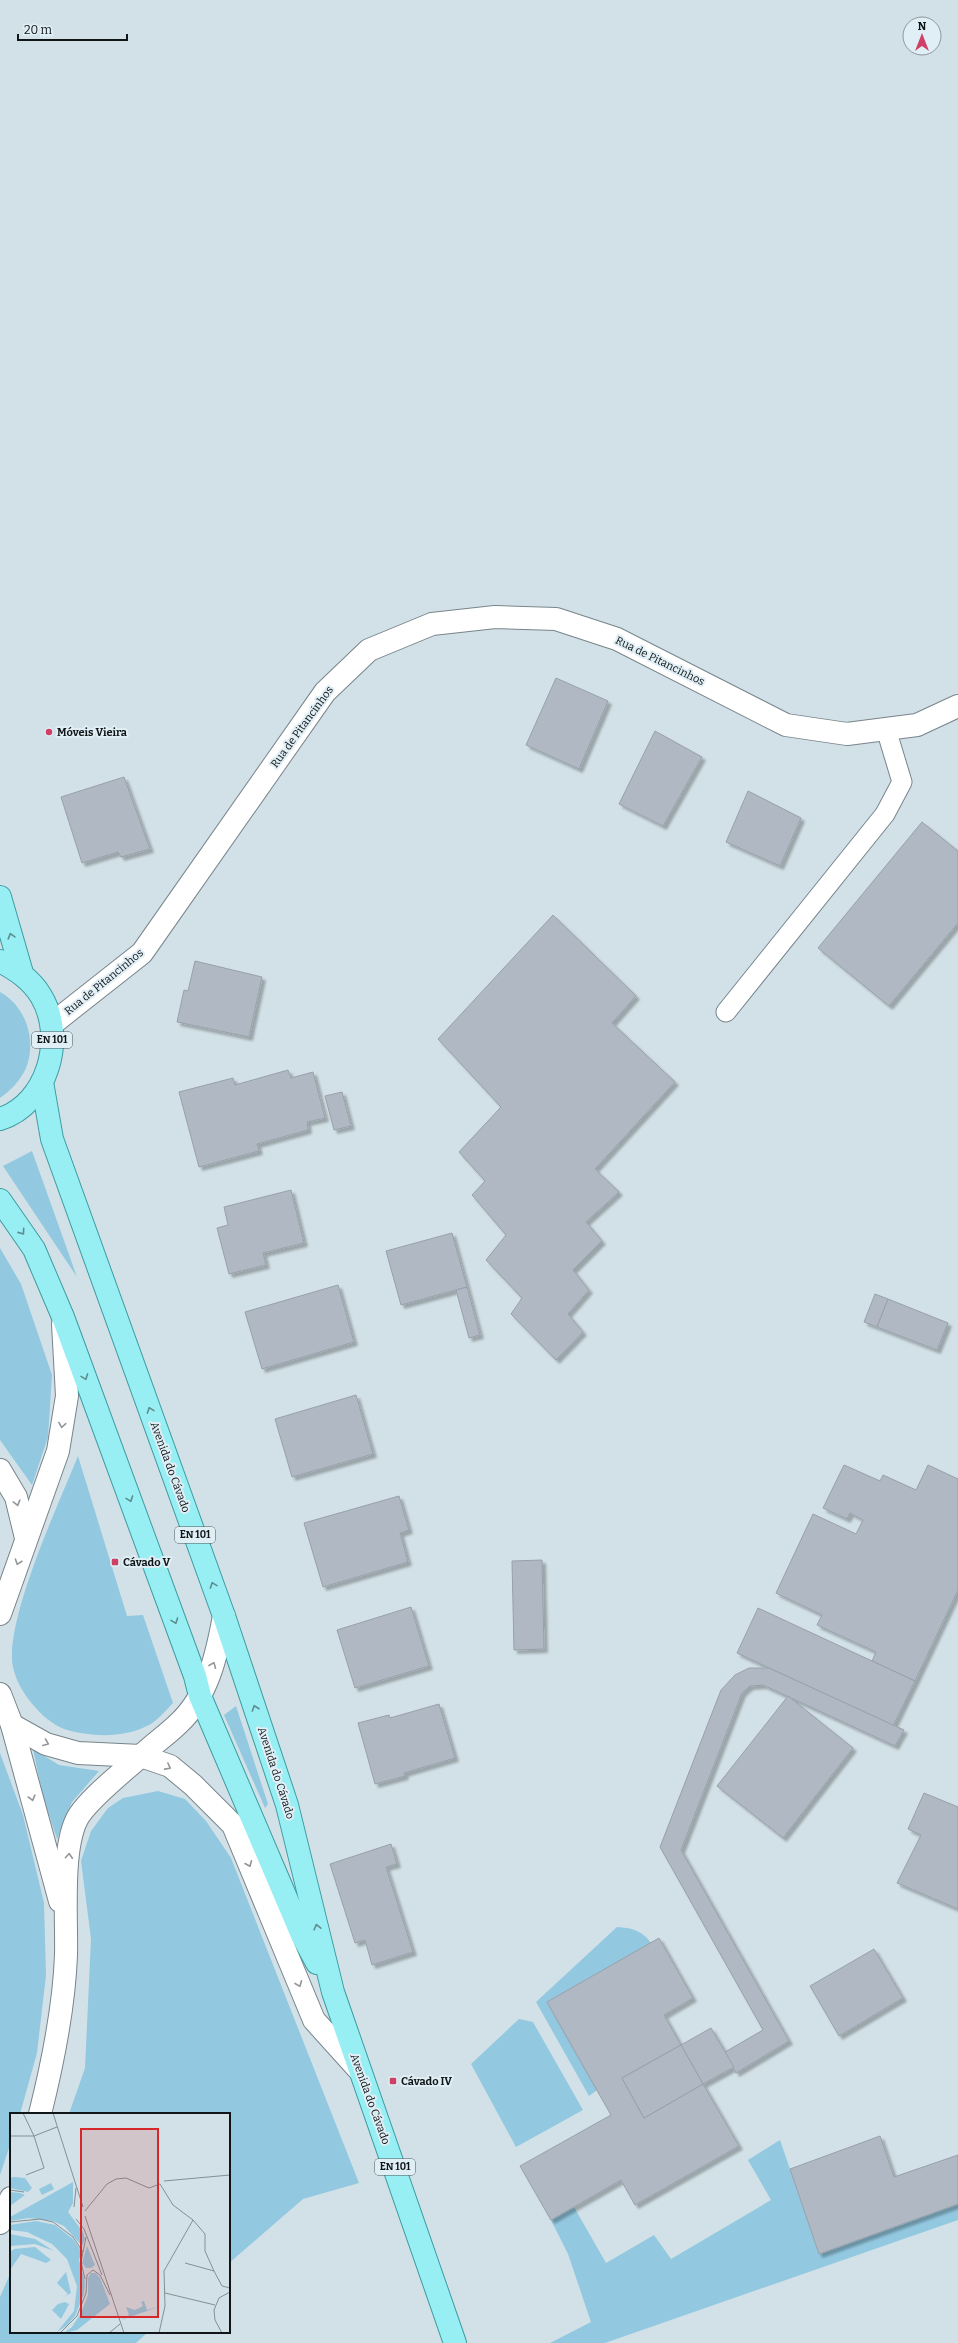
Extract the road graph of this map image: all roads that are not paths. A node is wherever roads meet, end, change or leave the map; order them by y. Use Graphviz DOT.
graph roads {
  1 [pos="958,706"];
  2 [pos="886,729"];
  3 [pos="0,897"];
  4 [pos="0,961"];
  5 [pos="22,973"];
  6 [pos="726,1012"];
  7 [pos="52,1024"];
  8 [pos="42,1082"];
  9 [pos="0,1119"];
  10 [pos="0,1200"];
  11 [pos="63,1317"];
  12 [pos="0,1470"];
  13 [pos="26,1538"];
  14 [pos="0,1614"];
  15 [pos="224,1616"];
  16 [pos="0,1694"];
  17 [pos="200,1696"];
  18 [pos="12,1725"];
  19 [pos="141,1756"];
  20 [pos="66,1923"];
  21 [pos="333,1992"];
  22 [pos="359,2070"];
  23 [pos="40,2113"];
  24 [pos="10,2200"];
  25 [pos="0,2223"];
  26 [pos="455,2343"];
  1 -- 2 [label="street, Rua de Pitancinhos"];
  2 -- 6 [label="lane"];
  2 -- 7 [label="street, Rua de Pitancinhos"];
  5 -- 3 [label="main road, Avenida do Cávado, one-way"];
  4 -- 5 [label="main road, Avenida do Cávado / EN 101"];
  5 -- 7 [label="main road, Avenida do Cávado / EN 101"];
  7 -- 8 [label="main road, Avenida do Cávado / EN 101"];
  8 -- 9 [label="main road, Avenida do Cávado / EN 101"];
  15 -- 8 [label="main road, Avenida do Cávado / EN 101, one-way"];
  10 -- 11 [label="main road, Avenida do Cávado / EN 101, one-way"];
  11 -- 13 [label="street, one-way"];
  11 -- 17 [label="main road, Avenida do Cávado / EN 101, one-way"];
  12 -- 13 [label="street, one-way"];
  13 -- 14 [label="street, one-way"];
  17 -- 15 [label="street, one-way"];
  21 -- 15 [label="main road, Avenida do Cávado / EN 101, one-way"];
  16 -- 18 [label="street"];
  17 -- 19 [label="street"];
  17 -- 21 [label="main road, Avenida do Cávado / EN 101"];
  18 -- 19 [label="street, one-way"];
  18 -- 20 [label="street, one-way"];
  20 -- 19 [label="street, one-way"];
  19 -- 22 [label="street, one-way"];
  20 -- 23 [label="street"];
  21 -- 22 [label="main road, Avenida do Cávado / EN 101"];
  22 -- 26 [label="main road, Avenida do Cávado / EN 101"];
  24 -- 25 [label="street"];
}
